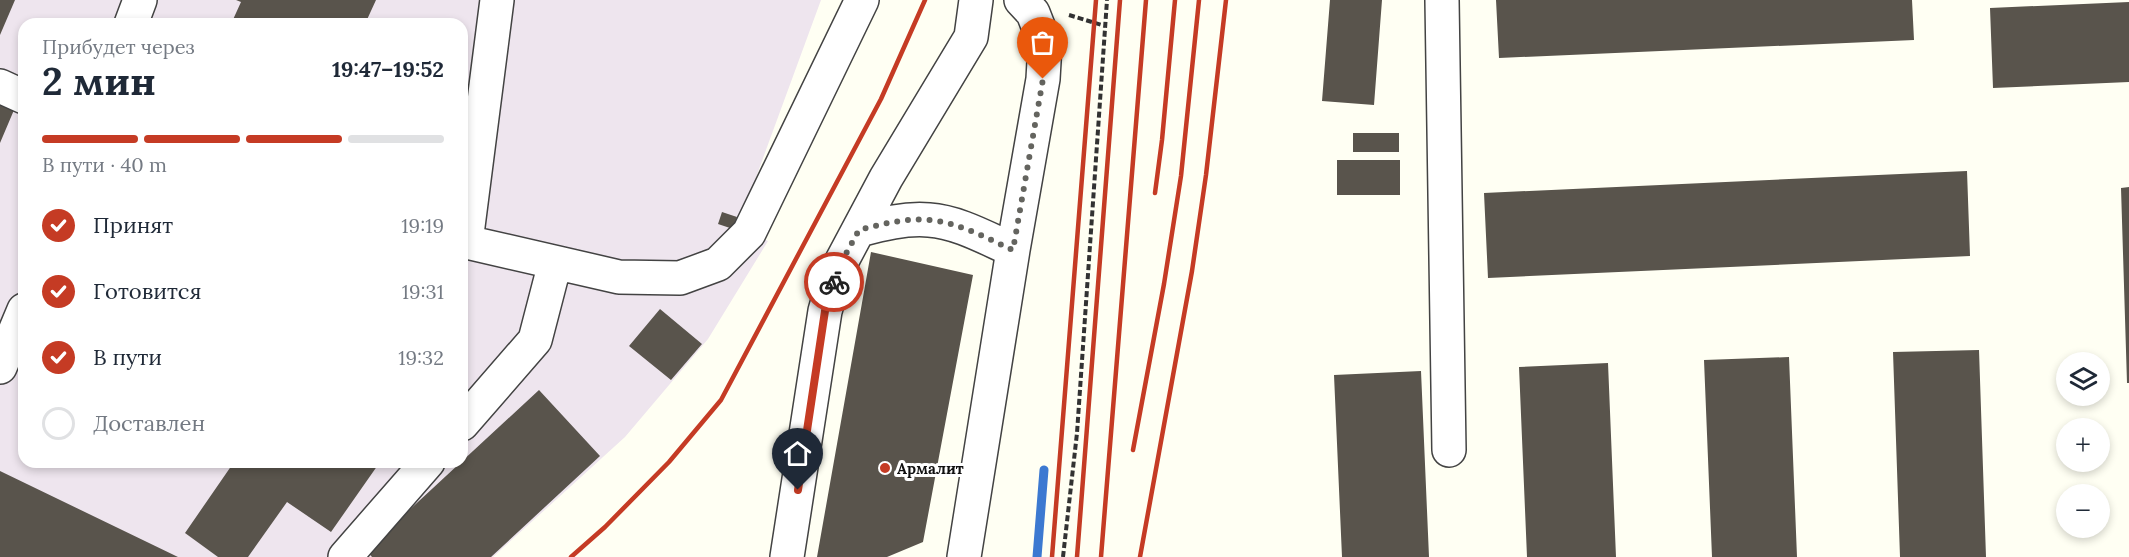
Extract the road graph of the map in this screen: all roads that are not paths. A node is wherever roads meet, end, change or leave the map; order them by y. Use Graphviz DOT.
graph roads {
  1 [pos="140,0"];
  2 [pos="497,0"];
  3 [pos="862,0"];
  4 [pos="976,0"];
  5 [pos="1022,0"];
  6 [pos="1442,0"];
  7 [pos="133,18"];
  8 [pos="0,86"];
  9 [pos="18,94"];
  10 [pos="468,213"];
  11 [pos="859,230"];
  12 [pos="468,243"];
  13 [pos="1013,250"];
  14 [pos="555,263"];
  15 [pos="18,324"];
  16 [pos="0,367"];
  17 [pos="468,417"];
  18 [pos="1449,450"];
  19 [pos="424,468"];
  20 [pos="345,557"];
  21 [pos="787,557"];
  22 [pos="964,557"];
  1 -- 7 [label="lane"];
  2 -- 10 [label="lane"];
  3 -- 14 [label="lane"];
  4 -- 11 [label="lane"];
  5 -- 13 [label="lane"];
  6 -- 18 [label="lane"];
  8 -- 9 [label="lane"];
  11 -- 13 [label="lane"];
  11 -- 21 [label="lane"];
  12 -- 14 [label="lane"];
  13 -- 22 [label="lane"];
  14 -- 17 [label="lane"];
  15 -- 16 [label="lane"];
  19 -- 20 [label="lane"];
}
